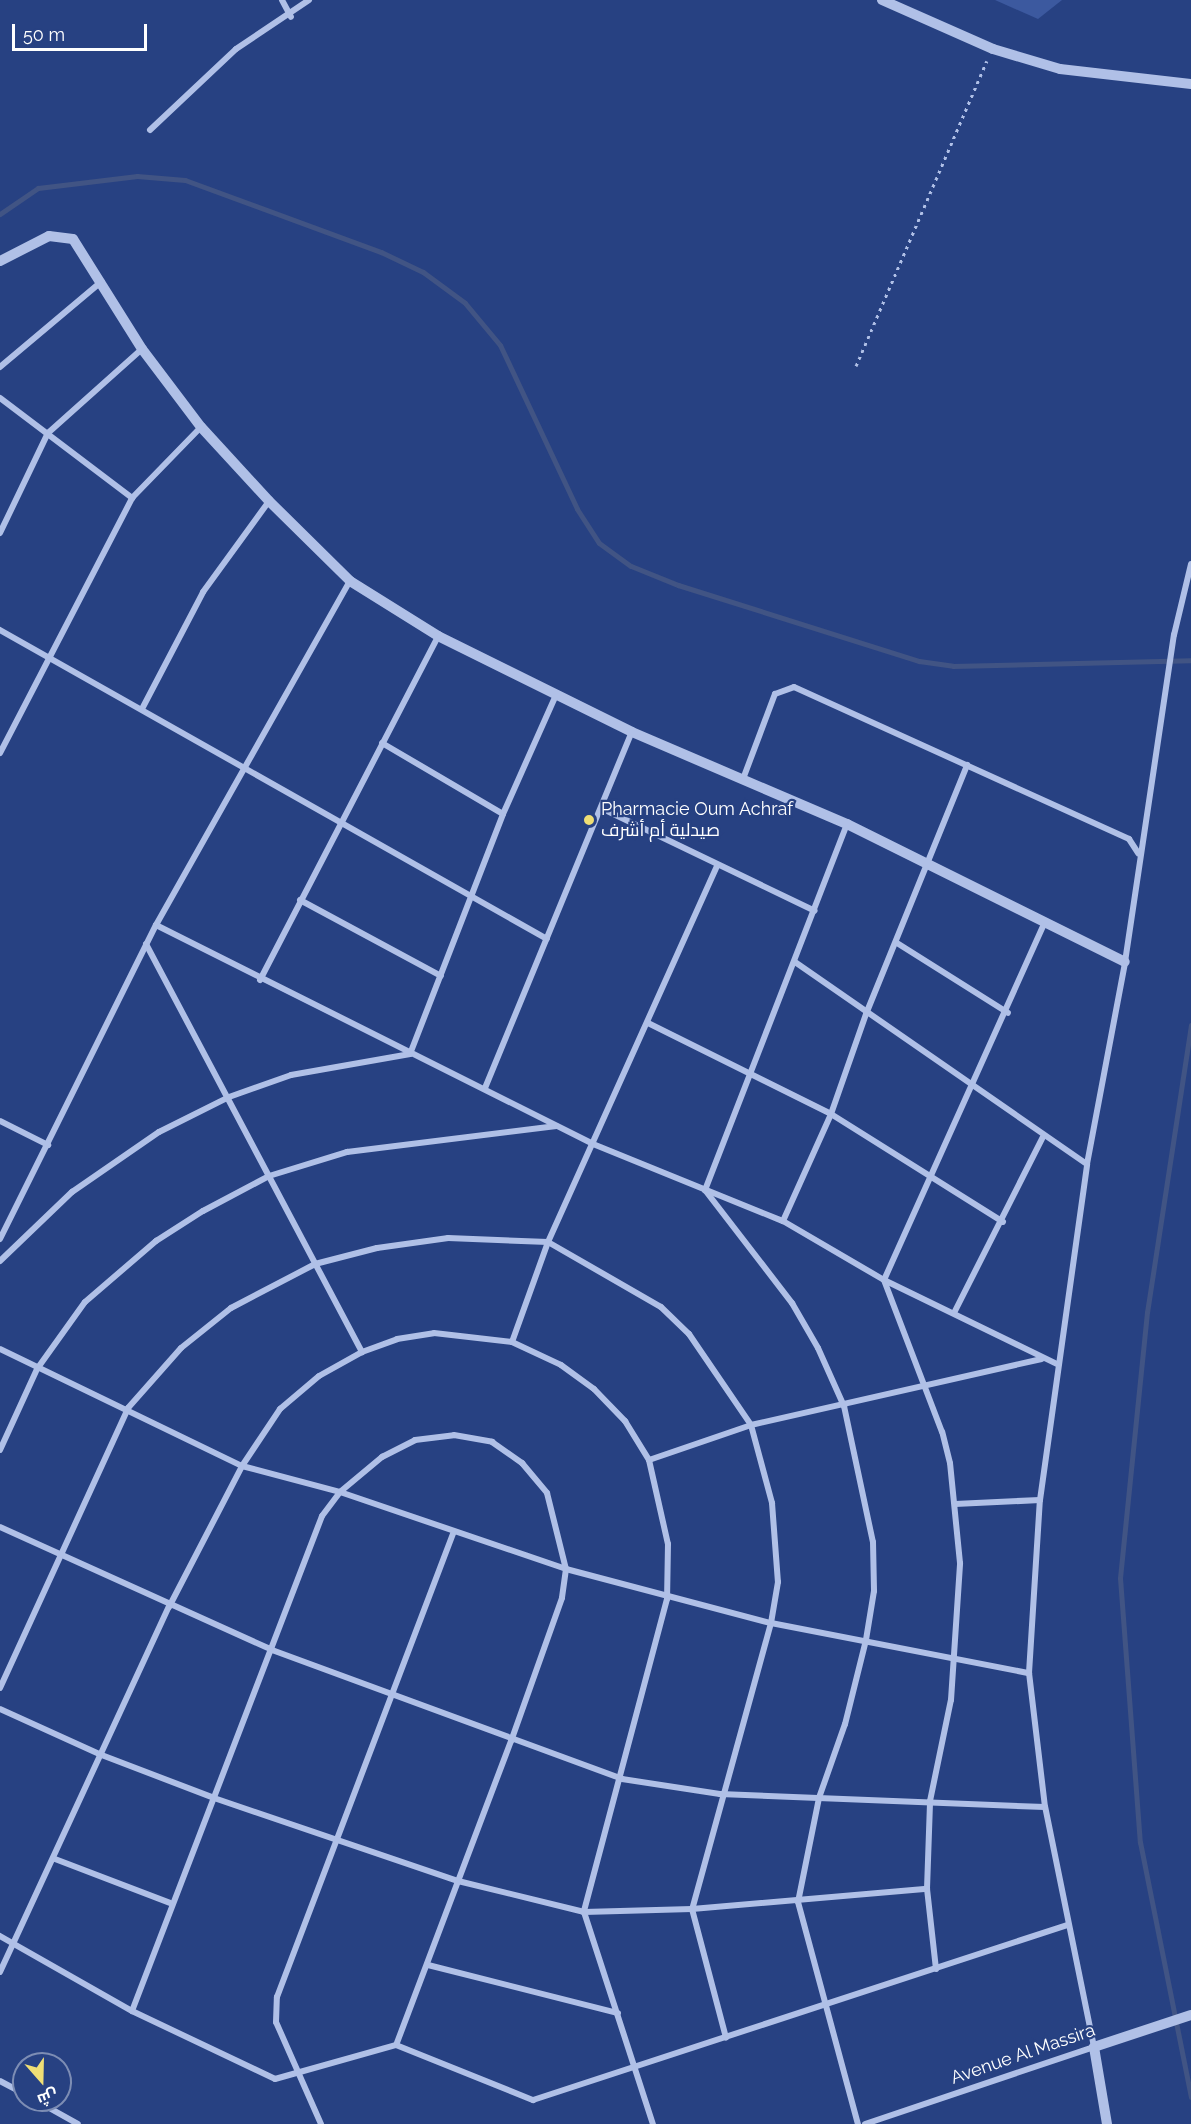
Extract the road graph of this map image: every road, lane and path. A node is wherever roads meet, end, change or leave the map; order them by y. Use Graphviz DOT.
graph roads {
  1 [pos="282,0"];
  2 [pos="309,0"];
  3 [pos="882,0"];
  4 [pos="291,17"];
  5 [pos="993,49"];
  6 [pos="1191,84"];
  7 [pos="150,130"];
  8 [pos="0,261"];
  9 [pos="102,281"];
  10 [pos="142,349"];
  11 [pos="856,366"];
  12 [pos="0,367"];
  13 [pos="0,398"];
  14 [pos="201,427"];
  15 [pos="48,433"];
  16 [pos="132,498"];
  17 [pos="269,501"];
  18 [pos="0,533"];
  19 [pos="1191,564"];
  20 [pos="350,581"];
  21 [pos="0,630"];
  22 [pos="438,636"];
  23 [pos="49,656"];
  24 [pos="556,695"];
  25 [pos="143,707"];
  26 [pos="632,732"];
  27 [pos="382,743"];
  28 [pos="0,753"];
  29 [pos="967,765"];
  30 [pos="243,771"];
  31 [pos="743,779"];
  32 [pos="601,808"];
  33 [pos="503,814"];
  34 [pos="343,822"];
  35 [pos="847,824"];
  36 [pos="1138,857"];
  37 [pos="926,863"];
  38 [pos="717,866"];
  39 [pos="470,898"];
  40 [pos="300,900"];
  41 [pos="815,911"];
  42 [pos="1046,922"];
  43 [pos="156,925"];
  44 [pos="547,939"];
  45 [pos="897,943"];
  46 [pos="146,944"];
  47 [pos="795,962"];
  48 [pos="1125,962"];
  49 [pos="441,976"];
  50 [pos="260,980"];
  51 [pos="1008,1013"];
  52 [pos="866,1014"];
  53 [pos="648,1023"];
  54 [pos="410,1054"];
  55 [pos="753,1072"];
  56 [pos="974,1087"];
  57 [pos="485,1088"];
  58 [pos="229,1097"];
  59 [pos="831,1114"];
  60 [pos="0,1121"];
  61 [pos="557,1125"];
  62 [pos="1043,1137"];
  63 [pos="593,1144"];
  64 [pos="48,1145"];
  65 [pos="1087,1164"];
  66 [pos="269,1176"];
  67 [pos="931,1176"];
  68 [pos="705,1190"];
  69 [pos="783,1221"];
  70 [pos="1003,1222"];
  71 [pos="0,1239"];
  72 [pos="548,1242"];
  73 [pos="0,1261"];
  74 [pos="315,1264"];
  75 [pos="884,1280"];
  76 [pos="954,1313"];
  77 [pos="512,1342"];
  78 [pos="0,1349"];
  79 [pos="362,1352"];
  80 [pos="1042,1359"];
  81 [pos="1057,1364"];
  82 [pos="38,1369"];
  83 [pos="928,1387"];
  84 [pos="844,1406"];
  85 [pos="128,1408"];
  86 [pos="751,1425"];
  87 [pos="0,1450"];
  88 [pos="649,1460"];
  89 [pos="242,1466"];
  90 [pos="340,1492"];
  91 [pos="1040,1500"];
  92 [pos="955,1504"];
  93 [pos="0,1527"];
  94 [pos="454,1531"];
  95 [pos="60,1558"];
  96 [pos="566,1569"];
  97 [pos="667,1599"];
  98 [pos="170,1607"];
  99 [pos="771,1623"];
  100 [pos="866,1640"];
  101 [pos="272,1650"];
  102 [pos="955,1661"];
  103 [pos="1029,1673"];
  104 [pos="0,1688"];
  105 [pos="393,1695"];
  106 [pos="0,1709"];
  107 [pos="511,1741"];
  108 [pos="99,1754"];
  109 [pos="622,1779"];
  110 [pos="720,1794"];
  111 [pos="214,1797"];
  112 [pos="819,1798"];
  113 [pos="930,1801"];
  114 [pos="1045,1807"];
  115 [pos="336,1838"];
  116 [pos="55,1859"];
  117 [pos="458,1881"];
  118 [pos="927,1889"];
  119 [pos="798,1902"];
  120 [pos="170,1903"];
  121 [pos="692,1910"];
  122 [pos="584,1912"];
  123 [pos="1067,1925"];
  124 [pos="0,1936"];
  125 [pos="15,1944"];
  126 [pos="428,1965"];
  127 [pos="936,1969"];
  128 [pos="0,1972"];
  129 [pos="826,2004"];
  130 [pos="132,2011"];
  131 [pos="618,2013"];
  132 [pos="1191,2015"];
  133 [pos="726,2038"];
  134 [pos="396,2045"];
  135 [pos="1094,2047"];
  136 [pos="636,2069"];
  137 [pos="296,2076"];
  138 [pos="56,2112"];
  139 [pos="78,2124"];
  140 [pos="321,2124"];
  141 [pos="653,2124"];
  142 [pos="858,2124"];
  143 [pos="866,2124"];
  144 [pos="1107,2124"];
  1 -- 4 [label="street"];
  2 -- 4 [label="street"];
  3 -- 5 [label="street"];
  4 -- 7 [label="street"];
  5 -- 6 [label="street"];
  5 -- 11 [label="path"];
  8 -- 9 [label="street"];
  9 -- 10 [label="street"];
  9 -- 12 [label="street"];
  10 -- 14 [label="street"];
  10 -- 15 [label="street"];
  13 -- 15 [label="street"];
  14 -- 16 [label="street"];
  14 -- 17 [label="street"];
  15 -- 16 [label="street"];
  15 -- 18 [label="street"];
  16 -- 23 [label="street"];
  17 -- 20 [label="street"];
  17 -- 25 [label="street"];
  19 -- 36 [label="street"];
  20 -- 22 [label="street"];
  20 -- 30 [label="street"];
  21 -- 23 [label="street"];
  22 -- 24 [label="street"];
  22 -- 27 [label="street"];
  23 -- 25 [label="street"];
  23 -- 28 [label="street"];
  24 -- 26 [label="street"];
  24 -- 33 [label="street"];
  25 -- 30 [label="street"];
  26 -- 31 [label="street"];
  26 -- 32 [label="street"];
  27 -- 33 [label="street"];
  27 -- 34 [label="street"];
  29 -- 31 [label="street"];
  29 -- 36 [label="street"];
  29 -- 37 [label="street"];
  30 -- 34 [label="street"];
  30 -- 43 [label="street"];
  31 -- 35 [label="street"];
  32 -- 38 [label="street"];
  32 -- 44 [label="street"];
  33 -- 39 [label="street"];
  34 -- 39 [label="street"];
  34 -- 40 [label="street"];
  35 -- 37 [label="street"];
  35 -- 41 [label="street"];
  36 -- 48 [label="street"];
  37 -- 42 [label="street"];
  37 -- 45 [label="street"];
  38 -- 41 [label="street"];
  38 -- 53 [label="street"];
  39 -- 44 [label="street"];
  39 -- 49 [label="street"];
  40 -- 49 [label="street"];
  40 -- 50 [label="street"];
  41 -- 47 [label="street"];
  42 -- 48 [label="street"];
  42 -- 51 [label="street"];
  43 -- 46 [label="street"];
  43 -- 50 [label="street"];
  44 -- 57 [label="street"];
  45 -- 51 [label="street"];
  45 -- 52 [label="street"];
  46 -- 58 [label="street"];
  46 -- 64 [label="street"];
  47 -- 52 [label="street"];
  47 -- 55 [label="street"];
  48 -- 65 [label="street"];
  49 -- 54 [label="street"];
  50 -- 54 [label="street"];
  51 -- 56 [label="street"];
  52 -- 56 [label="street"];
  52 -- 59 [label="street"];
  53 -- 55 [label="street"];
  53 -- 63 [label="street"];
  54 -- 57 [label="street"];
  54 -- 58 [label="street"];
  55 -- 59 [label="street"];
  55 -- 68 [label="street"];
  56 -- 62 [label="street"];
  56 -- 67 [label="street"];
  57 -- 61 [label="street"];
  58 -- 66 [label="street"];
  58 -- 73 [label="street"];
  59 -- 67 [label="street"];
  59 -- 69 [label="street"];
  60 -- 64 [label="street"];
  61 -- 63 [label="street"];
  61 -- 66 [label="street"];
  62 -- 65 [label="street"];
  62 -- 70 [label="street"];
  63 -- 68 [label="street"];
  63 -- 72 [label="street"];
  64 -- 71 [label="street"];
  65 -- 81 [label="street"];
  66 -- 74 [label="street"];
  66 -- 82 [label="street"];
  67 -- 70 [label="street"];
  67 -- 75 [label="street"];
  68 -- 69 [label="street"];
  68 -- 84 [label="street"];
  69 -- 75 [label="street"];
  70 -- 76 [label="street"];
  72 -- 74 [label="street"];
  72 -- 77 [label="street"];
  72 -- 86 [label="street"];
  74 -- 79 [label="street"];
  74 -- 85 [label="street"];
  75 -- 76 [label="street"];
  75 -- 83 [label="street"];
  76 -- 80 [label="street"];
  77 -- 79 [label="street"];
  77 -- 88 [label="street"];
  78 -- 82 [label="street"];
  79 -- 89 [label="street"];
  80 -- 81 [label="street"];
  80 -- 83 [label="street"];
  81 -- 91 [label="street"];
  82 -- 85 [label="street"];
  82 -- 87 [label="street"];
  83 -- 84 [label="street"];
  83 -- 92 [label="street"];
  84 -- 86 [label="street"];
  84 -- 100 [label="street"];
  85 -- 89 [label="street"];
  85 -- 95 [label="street"];
  86 -- 88 [label="street"];
  86 -- 99 [label="street"];
  88 -- 97 [label="street"];
  89 -- 90 [label="street"];
  89 -- 98 [label="street"];
  90 -- 94 [label="street"];
  90 -- 96 [label="street"];
  90 -- 101 [label="street"];
  91 -- 92 [label="street"];
  91 -- 103 [label="street"];
  92 -- 102 [label="street"];
  93 -- 95 [label="street"];
  94 -- 96 [label="street"];
  94 -- 105 [label="street"];
  95 -- 98 [label="street"];
  95 -- 104 [label="street"];
  96 -- 97 [label="street"];
  96 -- 107 [label="street"];
  97 -- 99 [label="street"];
  97 -- 109 [label="street"];
  98 -- 101 [label="street"];
  98 -- 108 [label="street"];
  99 -- 100 [label="street"];
  99 -- 110 [label="street"];
  100 -- 102 [label="street"];
  100 -- 112 [label="street"];
  101 -- 105 [label="street"];
  101 -- 111 [label="street"];
  102 -- 103 [label="street"];
  102 -- 113 [label="street"];
  103 -- 114 [label="street"];
  105 -- 107 [label="street"];
  105 -- 115 [label="street"];
  106 -- 108 [label="street"];
  107 -- 109 [label="street"];
  107 -- 117 [label="street"];
  108 -- 111 [label="street"];
  108 -- 116 [label="street"];
  109 -- 110 [label="street"];
  109 -- 122 [label="street"];
  110 -- 112 [label="street"];
  110 -- 121 [label="street"];
  111 -- 115 [label="street"];
  111 -- 120 [label="street"];
  112 -- 113 [label="street"];
  112 -- 119 [label="street"];
  113 -- 114 [label="street"];
  113 -- 118 [label="street"];
  114 -- 123 [label="street"];
  115 -- 117 [label="street"];
  115 -- 137 [label="street"];
  116 -- 120 [label="street"];
  116 -- 125 [label="street"];
  117 -- 122 [label="street"];
  117 -- 126 [label="street"];
  118 -- 119 [label="street"];
  118 -- 127 [label="street"];
  119 -- 121 [label="street"];
  119 -- 129 [label="street"];
  120 -- 130 [label="street"];
  121 -- 122 [label="street"];
  121 -- 133 [label="street"];
  122 -- 131 [label="street"];
  123 -- 127 [label="street"];
  123 -- 135 [label="street"];
  124 -- 125 [label="street"];
  125 -- 128 [label="street"];
  125 -- 130 [label="street"];
  126 -- 131 [label="street"];
  126 -- 134 [label="street"];
  127 -- 129 [label="street"];
  129 -- 133 [label="street"];
  129 -- 142 [label="street"];
  130 -- 137 [label="street"];
  131 -- 136 [label="street"];
  132 -- 135 [label="street, Avenue Al Massira"];
  133 -- 136 [label="street"];
  134 -- 136 [label="street"];
  134 -- 137 [label="street"];
  135 -- 143 [label="street, Avenue Al Massira"];
  135 -- 144 [label="street"];
  136 -- 141 [label="street"];
  137 -- 140 [label="street"];
  138 -- 139 [label="street"];
}
